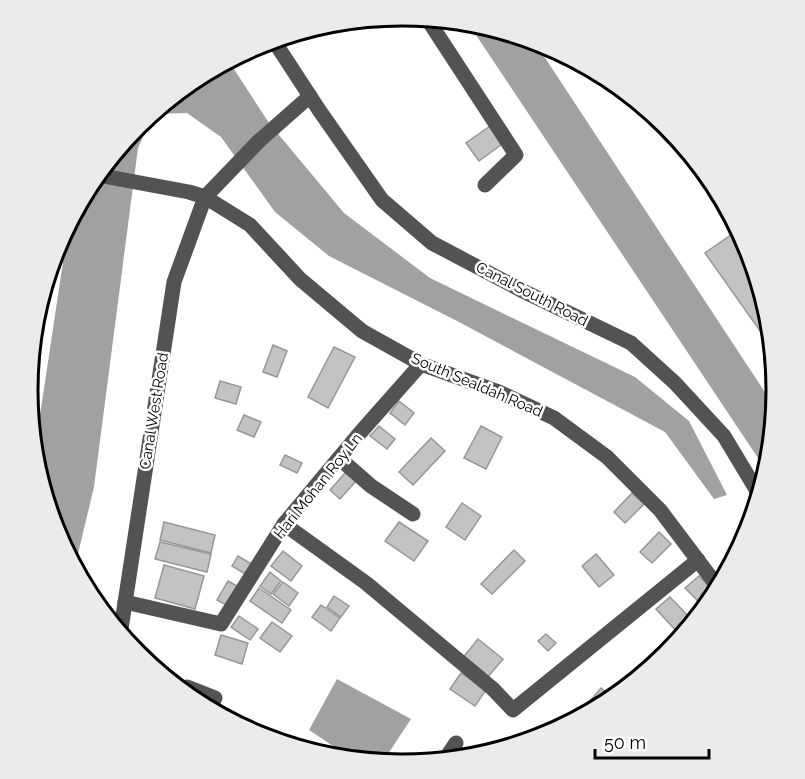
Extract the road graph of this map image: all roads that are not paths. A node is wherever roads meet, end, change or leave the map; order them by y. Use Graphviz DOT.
graph roads {
  1 [pos="432,27"];
  2 [pos="279,47"];
  3 [pos="310,96"];
  4 [pos="107,177"];
  5 [pos="485,185"];
  6 [pos="205,197"];
  7 [pos="421,364"];
  8 [pos="339,458"];
  9 [pos="754,485"];
  10 [pos="413,514"];
  11 [pos="284,524"];
  12 [pos="698,560"];
  13 [pos="713,580"];
  14 [pos="125,602"];
  15 [pos="122,621"];
  16 [pos="200,692"];
  17 [pos="214,701"];
  1 -- 5 [label="street"];
  2 -- 3 [label="street, Canal South Road"];
  3 -- 6 [label="street"];
  3 -- 9 [label="street, Canal South Road"];
  4 -- 6 [label="street, South Sealdah Road"];
  6 -- 7 [label="street, South Sealdah Road"];
  6 -- 14 [label="street, Canal West Road"];
  7 -- 8 [label="street, Hari Mohan Roy Ln"];
  7 -- 12 [label="street, South Sealdah Road"];
  8 -- 10 [label="street"];
  8 -- 11 [label="street, Hari Mohan Roy Ln"];
  11 -- 12 [label="street"];
  11 -- 14 [label="street, Hari Mohan Roy Ln"];
  12 -- 13 [label="street, South Sealdah Road"];
  14 -- 15 [label="street, Canal West Road"];
  16 -- 17 [label="street"];
}
